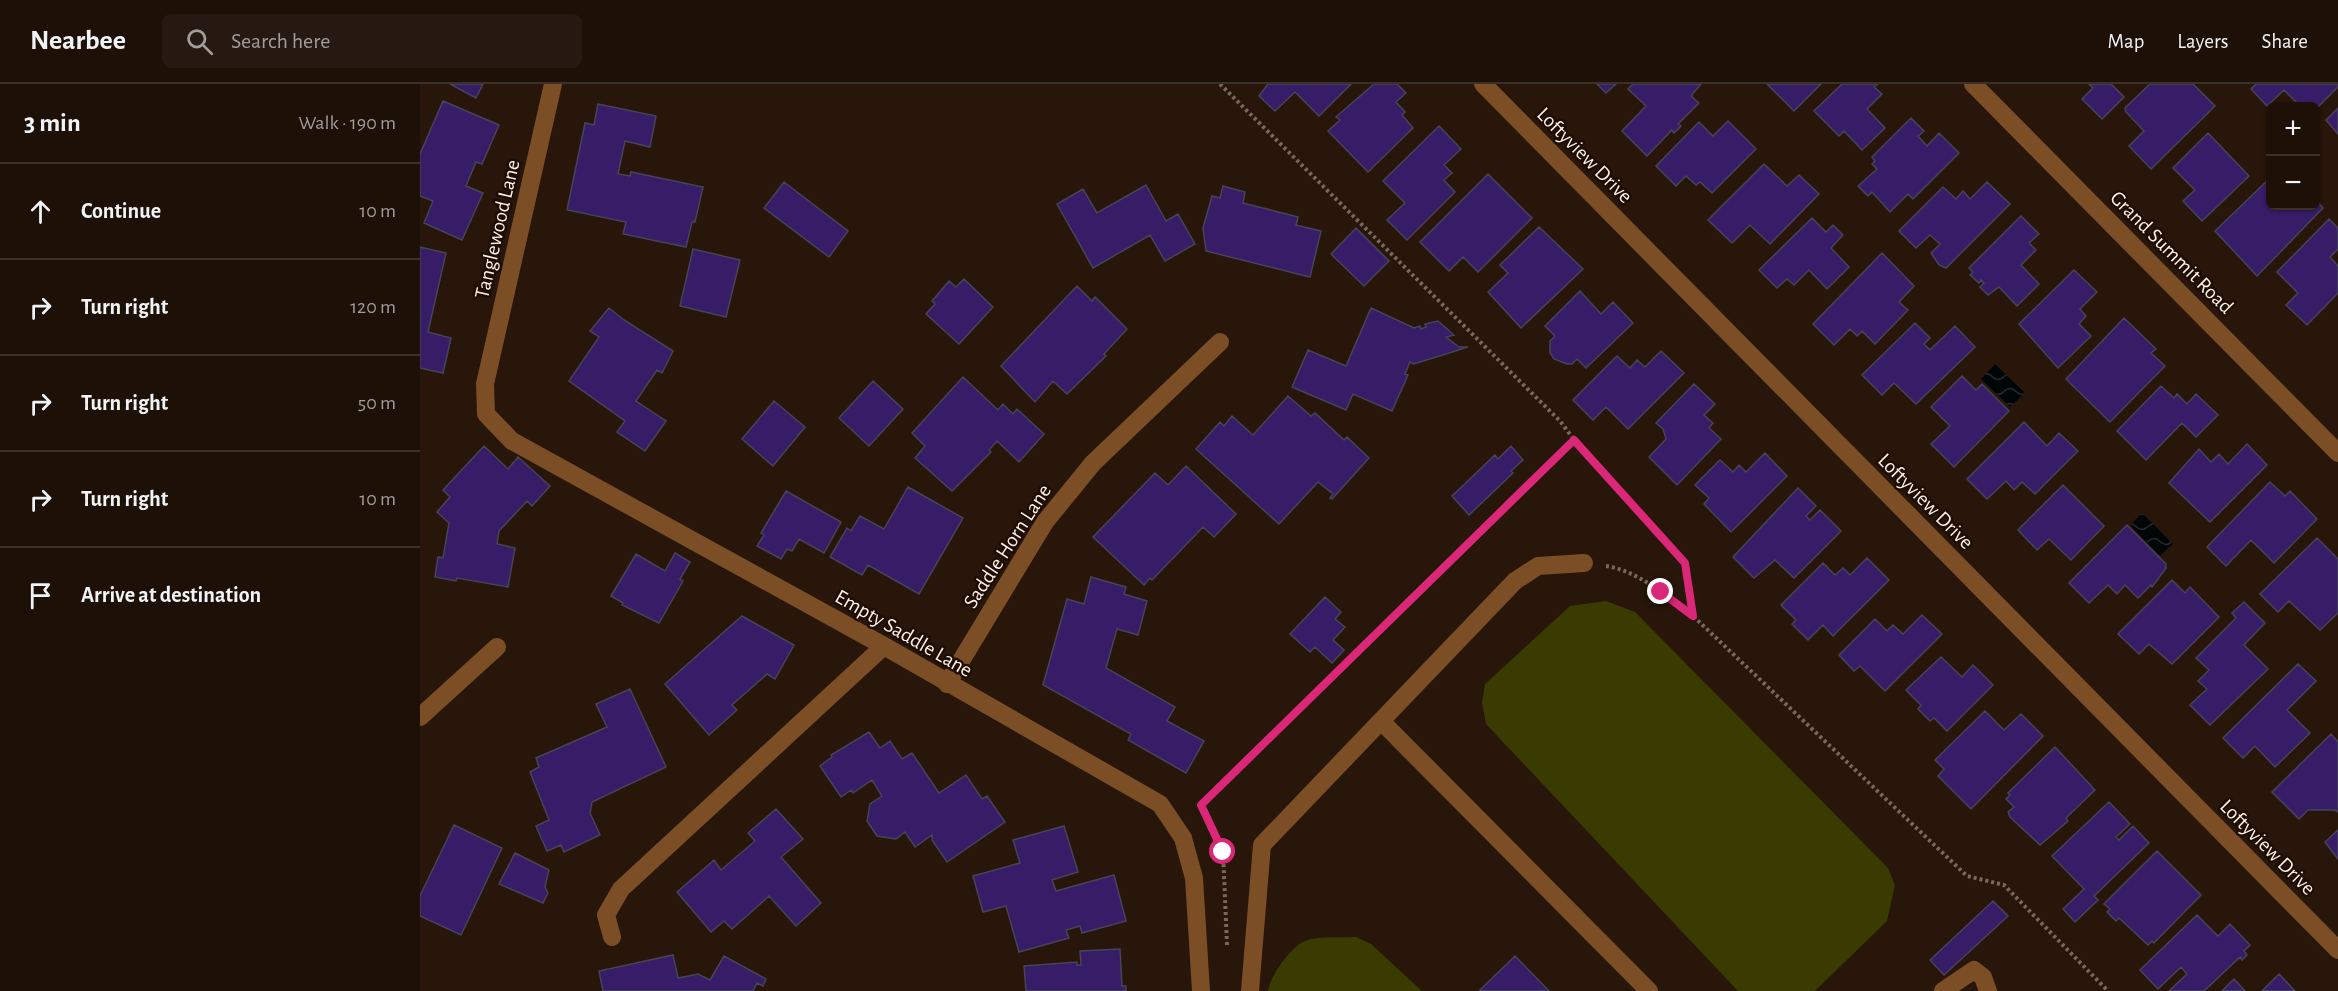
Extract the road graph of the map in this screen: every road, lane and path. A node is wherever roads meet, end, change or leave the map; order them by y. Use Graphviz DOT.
graph roads {
  1 [pos="553,84"];
  2 [pos="1220,84"];
  3 [pos="1483,84"];
  4 [pos="1974,84"];
  5 [pos="1220,342"];
  6 [pos="485,384"];
  7 [pos="1574,440"];
  8 [pos="2338,453"];
  9 [pos="1584,563"];
  10 [pos="1693,616"];
  11 [pos="884,646"];
  12 [pos="497,647"];
  13 [pos="947,684"];
  14 [pos="420,717"];
  15 [pos="1382,722"];
  16 [pos="612,937"];
  17 [pos="2338,950"];
  18 [pos="1228,956"];
  19 [pos="1201,991"];
  20 [pos="1250,991"];
  21 [pos="1649,991"];
  22 [pos="1943,991"];
  23 [pos="1988,991"];
  24 [pos="2108,991"];
  1 -- 6 [label="street, Tanglewood Lane"];
  2 -- 7 [label="path"];
  3 -- 17 [label="street, Loftyview Drive"];
  4 -- 8 [label="street, Grand Summit Road"];
  5 -- 13 [label="street, Saddle Horn Lane"];
  6 -- 11 [label="street, Empty Saddle Lane"];
  7 -- 10 [label="path"];
  7 -- 18 [label="path"];
  9 -- 10 [label="path"];
  9 -- 15 [label="street"];
  10 -- 24 [label="path"];
  11 -- 13 [label="street, Empty Saddle Lane"];
  11 -- 16 [label="street"];
  12 -- 14 [label="street"];
  13 -- 19 [label="street, Empty Saddle Lane"];
  15 -- 20 [label="street"];
  15 -- 21 [label="street"];
  22 -- 23 [label="street"];
}
